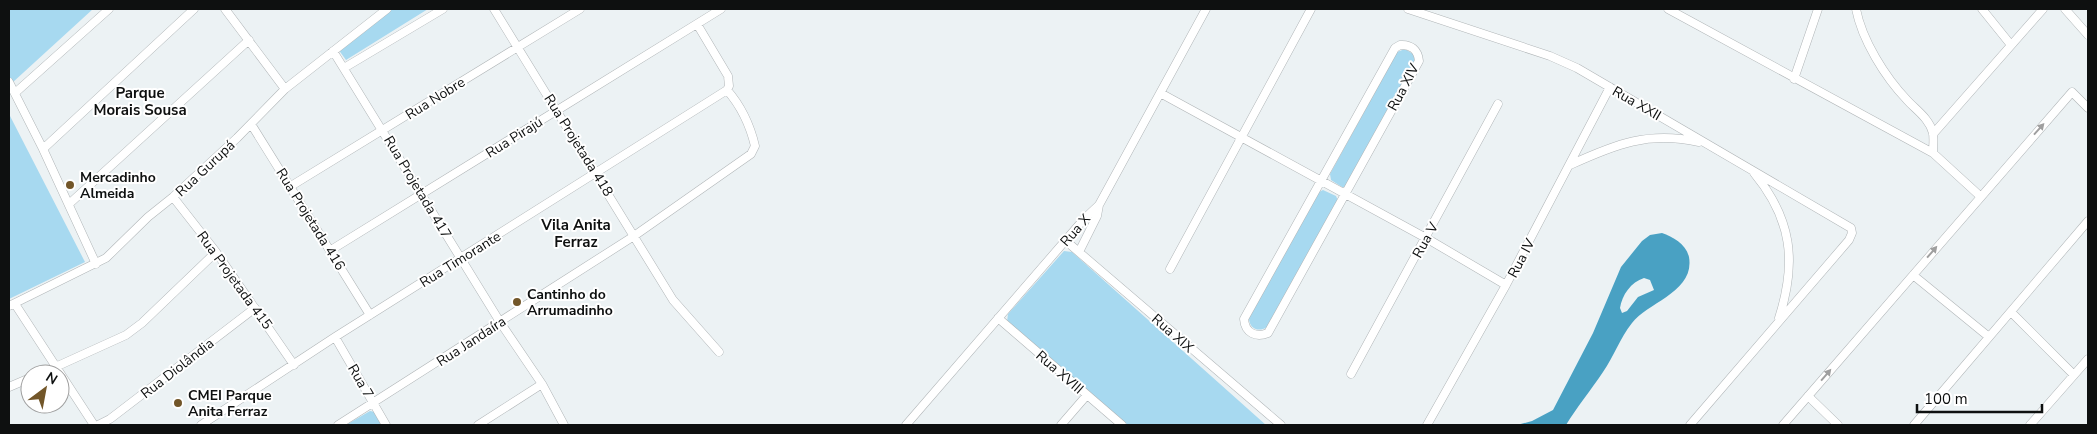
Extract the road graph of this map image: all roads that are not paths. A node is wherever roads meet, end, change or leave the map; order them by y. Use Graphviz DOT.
graph roads {
  1 [pos="109,9"];
  2 [pos="194,9"];
  3 [pos="225,9"];
  4 [pos="387,9"];
  5 [pos="443,9"];
  6 [pos="494,9"];
  7 [pos="580,9"];
  8 [pos="721,9"];
  9 [pos="1206,9"];
  10 [pos="1310,9"];
  11 [pos="1408,9"];
  12 [pos="1668,9"];
  13 [pos="1818,9"];
  14 [pos="1856,9"];
  15 [pos="1982,9"];
  16 [pos="2043,9"];
  17 [pos="2065,9"];
  18 [pos="1684,13"];
  19 [pos="697,24"];
  20 [pos="2088,35"];
  21 [pos="250,40"];
  22 [pos="2011,45"];
  23 [pos="518,46"];
  24 [pos="333,51"];
  25 [pos="344,68"];
  26 [pos="1794,78"];
  27 [pos="9,82"];
  28 [pos="1610,87"];
  29 [pos="285,89"];
  30 [pos="724,92"];
  31 [pos="14,93"];
  32 [pos="1162,94"];
  33 [pos="1498,104"];
  34 [pos="2088,108"];
  35 [pos="557,110"];
  36 [pos="251,124"];
  37 [pos="384,130"];
  38 [pos="1933,134"];
  39 [pos="1241,138"];
  40 [pos="1706,143"];
  41 [pos="43,149"];
  42 [pos="1933,152"];
  43 [pos="1570,165"];
  44 [pos="1751,169"];
  45 [pos="597,173"];
  46 [pos="1321,180"];
  47 [pos="290,186"];
  48 [pos="423,194"];
  49 [pos="1345,194"];
  50 [pos="1980,196"];
  51 [pos="174,197"];
  52 [pos="68,204"];
  53 [pos="1099,205"];
  54 [pos="2088,222"];
  55 [pos="634,236"];
  56 [pos="1426,238"];
  57 [pos="1066,240"];
  58 [pos="331,250"];
  59 [pos="216,252"];
  60 [pos="1079,252"];
  61 [pos="462,258"];
  62 [pos="96,264"];
  63 [pos="1170,269"];
  64 [pos="1913,275"];
  65 [pos="1506,285"];
  66 [pos="12,305"];
  67 [pos="255,308"];
  68 [pos="2011,312"];
  69 [pos="370,315"];
  70 [pos="998,318"];
  71 [pos="500,322"];
  72 [pos="1778,322"];
  73 [pos="335,337"];
  74 [pos="1989,337"];
  75 [pos="719,352"];
  76 [pos="2088,359"];
  77 [pos="54,364"];
  78 [pos="63,364"];
  79 [pos="294,365"];
  80 [pos="1351,374"];
  81 [pos="2074,375"];
  82 [pos="542,384"];
  83 [pos="70,387"];
  84 [pos="1087,395"];
  85 [pos="1808,396"];
  86 [pos="373,403"];
  87 [pos="112,422"];
  88 [pos="1432,424"];
  89 [pos="96,425"];
  90 [pos="201,425"];
  91 [pos="338,425"];
  92 [pos="386,425"];
  93 [pos="478,425"];
  94 [pos="564,425"];
  95 [pos="906,425"];
  96 [pos="1061,425"];
  97 [pos="1122,425"];
  98 [pos="1281,425"];
  99 [pos="1690,425"];
  100 [pos="1783,425"];
  101 [pos="1838,425"];
  102 [pos="1914,425"];
  103 [pos="2030,425"];
  1 -- 31 [label="street"];
  2 -- 41 [label="street"];
  3 -- 21 [label="street"];
  4 -- 24 [label="street, Rua Gurupá"];
  5 -- 25 [label="street"];
  6 -- 23 [label="street, Rua Projetada 418"];
  7 -- 23 [label="street, Rua Nobre"];
  8 -- 19 [label="street, Rua Pirajú"];
  9 -- 32 [label="street, Rua X"];
  10 -- 39 [label="street"];
  11 -- 28 [label="street, Rua XXII"];
  12 -- 18 [label="street"];
  13 -- 26 [label="street"];
  14 -- 38 [label="street"];
  15 -- 22 [label="street"];
  16 -- 22 [label="street"];
  17 -- 20 [label="street"];
  18 -- 26 [label="street"];
  19 -- 30 [label="street"];
  19 -- 35 [label="street, Rua Pirajú"];
  21 -- 29 [label="street"];
  21 -- 52 [label="street"];
  22 -- 38 [label="street"];
  23 -- 35 [label="street, Rua Projetada 418"];
  23 -- 37 [label="street, Rua Nobre"];
  24 -- 25 [label="street, Rua Projetada 417"];
  24 -- 29 [label="street, Rua Gurupá"];
  25 -- 37 [label="street, Rua Projetada 417"];
  26 -- 42 [label="street"];
  27 -- 31 [label="street"];
  28 -- 40 [label="street, Rua XXII"];
  28 -- 43 [label="street, Rua IV"];
  29 -- 36 [label="street, Rua Gurupá"];
  30 -- 45 [label="street, Rua Timorante"];
  30 -- 55 [label="street, Rua Jandaíra"];
  31 -- 41 [label="street"];
  32 -- 39 [label="street"];
  32 -- 53 [label="street, Rua X"];
  33 -- 56 [label="street, Rua V"];
  50 -- 34 [label="street, one-way"];
  35 -- 45 [label="street, Rua Projetada 418"];
  35 -- 48 [label="street, Rua Pirajú"];
  36 -- 47 [label="street, Rua Projetada 416"];
  36 -- 51 [label="street, Rua Gurupá"];
  37 -- 47 [label="street, Rua Nobre"];
  37 -- 48 [label="street, Rua Projetada 417"];
  38 -- 42 [label="street"];
  39 -- 46 [label="street"];
  39 -- 63 [label="street"];
  40 -- 43 [label="street"];
  40 -- 44 [label="street, Rua XXII"];
  41 -- 52 [label="street"];
  42 -- 50 [label="street"];
  43 -- 65 [label="street, Rua IV"];
  44 -- 72 [label="street"];
  44 -- 72 [label="street, Rua XXII"];
  45 -- 55 [label="street, Rua Projetada 418"];
  45 -- 61 [label="street, Rua Timorante"];
  46 -- 49 [label="street"];
  46 -- 49 [label="street, Rua XIV"];
  46 -- 49 [label="street, Rua XIV"];
  47 -- 58 [label="street, Rua Projetada 416"];
  48 -- 58 [label="street, Rua Pirajú"];
  48 -- 61 [label="street, Rua Projetada 417"];
  49 -- 56 [label="street"];
  64 -- 50 [label="street, one-way"];
  51 -- 59 [label="street, Rua Projetada 415"];
  51 -- 62 [label="street, Rua Gurupá"];
  52 -- 62 [label="street"];
  53 -- 57 [label="street, Rua X"];
  53 -- 60 [label="street"];
  54 -- 68 [label="street"];
  55 -- 71 [label="street, Rua Jandaíra"];
  55 -- 75 [label="street, Rua Projetada 418"];
  56 -- 65 [label="street"];
  56 -- 80 [label="street, Rua V"];
  57 -- 60 [label="street, Rua XIX"];
  57 -- 70 [label="street, Rua X"];
  58 -- 69 [label="street, Rua Projetada 416"];
  59 -- 67 [label="street, Rua Projetada 415"];
  59 -- 78 [label="street"];
  60 -- 98 [label="street, Rua XIX"];
  61 -- 69 [label="street, Rua Timorante"];
  61 -- 71 [label="street, Rua Projetada 417"];
  62 -- 66 [label="street, Rua Gurupá"];
  64 -- 74 [label="street"];
  85 -- 64 [label="street, one-way"];
  65 -- 88 [label="street, Rua IV"];
  66 -- 77 [label="street"];
  67 -- 79 [label="street, Rua Projetada 415"];
  67 -- 87 [label="street, Rua Diolândia"];
  68 -- 74 [label="street"];
  68 -- 81 [label="street"];
  69 -- 73 [label="street, Rua Timorante"];
  70 -- 84 [label="street, Rua XVIII"];
  70 -- 95 [label="street, Rua X"];
  71 -- 82 [label="street, Rua Projetada 417"];
  71 -- 86 [label="street, Rua Jandaíra"];
  72 -- 99 [label="street"];
  73 -- 79 [label="street, Rua Timorante"];
  73 -- 86 [label="street, Rua 7"];
  74 -- 102 [label="street"];
  76 -- 81 [label="street"];
  79 -- 90 [label="street, Rua Timorante"];
  81 -- 103 [label="street"];
  82 -- 93 [label="street"];
  82 -- 94 [label="street, Rua Projetada 417"];
  83 -- 89 [label="street"];
  84 -- 96 [label="street"];
  84 -- 97 [label="street, Rua XVIII"];
  85 -- 100 [label="street"];
  85 -- 101 [label="street"];
  86 -- 91 [label="street, Rua Jandaíra"];
  86 -- 92 [label="street, Rua 7"];
  87 -- 89 [label="street, Rua Diolândia"];
}
